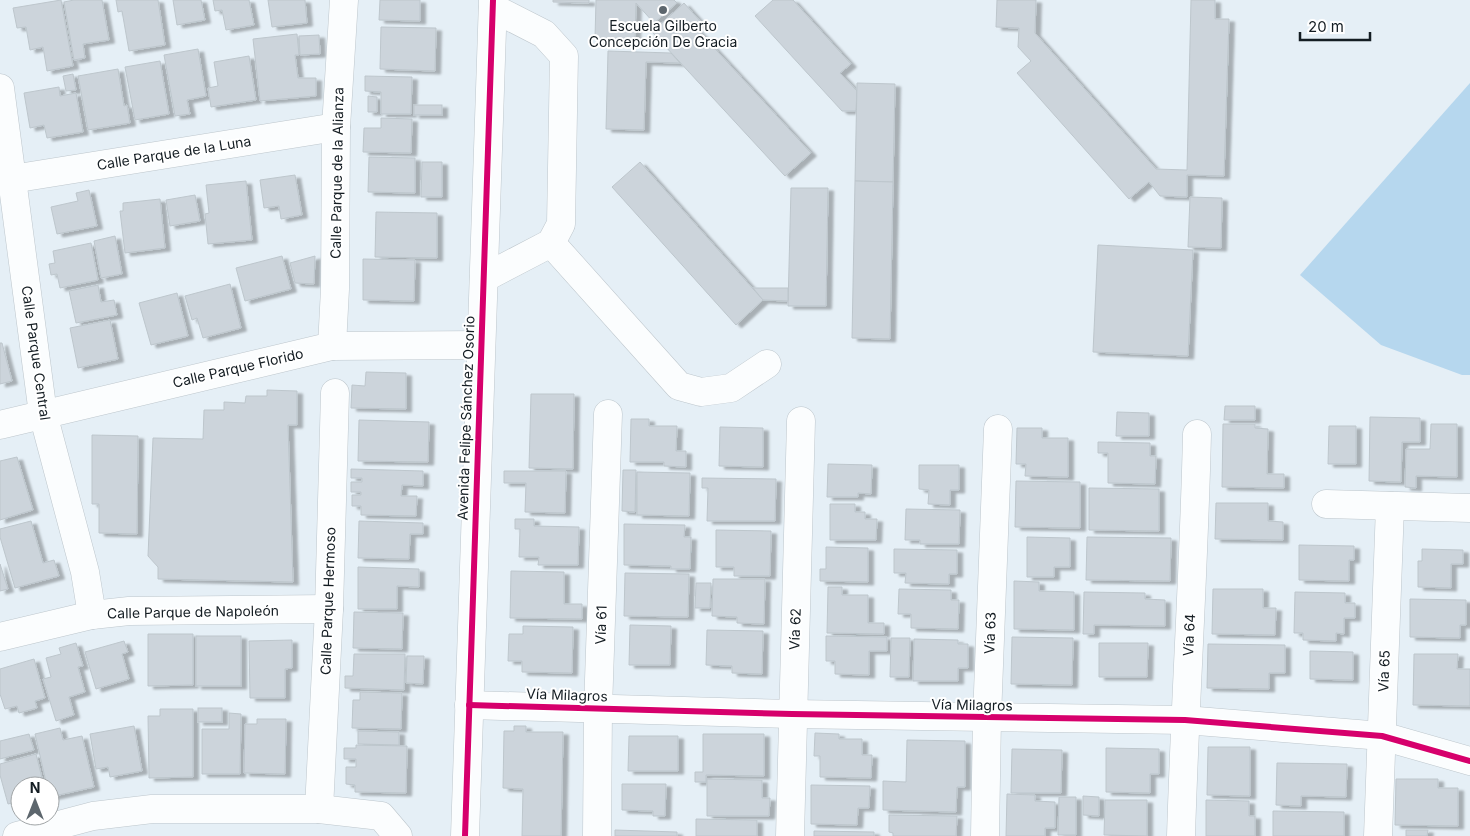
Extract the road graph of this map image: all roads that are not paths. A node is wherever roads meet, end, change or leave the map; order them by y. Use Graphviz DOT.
graph roads {
  1 [pos="344,0"];
  2 [pos="493,4"];
  3 [pos="0,88"];
  4 [pos="336,127"];
  5 [pos="12,180"];
  6 [pos="551,244"];
  7 [pos="484,278"];
  8 [pos="481,344"];
  9 [pos="332,346"];
  10 [pos="767,364"];
  11 [pos="335,392"];
  12 [pos="43,414"];
  13 [pos="608,414"];
  14 [pos="801,421"];
  15 [pos="0,426"];
  16 [pos="998,429"];
  17 [pos="1197,434"];
  18 [pos="1326,504"];
  19 [pos="1390,506"];
  20 [pos="1470,508"];
  21 [pos="329,610"];
  22 [pos="92,615"];
  23 [pos="0,637"];
  24 [pos="469,705"];
  25 [pos="598,709"];
  26 [pos="792,714"];
  27 [pos="987,718"];
  28 [pos="1185,720"];
  29 [pos="1382,736"];
  30 [pos="1470,761"];
  31 [pos="319,809"];
  32 [pos="17,836"];
  33 [pos="398,836"];
  34 [pos="465,836"];
  35 [pos="597,836"];
  36 [pos="790,836"];
  37 [pos="985,836"];
  38 [pos="1181,836"];
  39 [pos="1378,836"];
  1 -- 4 [label="street, Calle Parque de la Alianza"];
  2 -- 6 [label="street"];
  2 -- 7 [label="street, Avenida Felipe Sánchez Osorio"];
  3 -- 5 [label="street, Calle Parque Central"];
  4 -- 5 [label="street, Calle Parque de la Luna"];
  4 -- 9 [label="street, Calle Parque de la Alianza"];
  5 -- 12 [label="street, Calle Parque Central"];
  6 -- 7 [label="street"];
  6 -- 10 [label="street"];
  7 -- 8 [label="street, Avenida Felipe Sánchez Osorio"];
  8 -- 9 [label="street, Calle Parque Florido"];
  8 -- 24 [label="street, Avenida Felipe Sánchez Osorio"];
  9 -- 12 [label="street, Calle Parque Florido"];
  11 -- 21 [label="street, Calle Parque Hermoso"];
  12 -- 15 [label="street, Calle Parque Florido"];
  12 -- 22 [label="street, Calle Parque Central"];
  13 -- 25 [label="street, Vía 61"];
  14 -- 26 [label="street, Vía 62"];
  16 -- 27 [label="street, Vía 63"];
  17 -- 28 [label="street, Vía 64"];
  18 -- 19 [label="street"];
  19 -- 20 [label="street"];
  19 -- 29 [label="street, Vía 65"];
  21 -- 22 [label="street, Calle Parque de Napoleón"];
  21 -- 31 [label="street, Calle Parque Hermoso"];
  22 -- 23 [label="street, Calle Parque de Napoleón"];
  24 -- 25 [label="street, Vía Milagros"];
  24 -- 34 [label="street, Avenida Felipe Sánchez Osorio"];
  25 -- 26 [label="street, Vía Milagros"];
  25 -- 35 [label="street, Vía 61"];
  26 -- 27 [label="street, Vía Milagros"];
  26 -- 36 [label="street, Vía 62"];
  27 -- 28 [label="street, Vía Milagros"];
  27 -- 37 [label="street, Vía 63"];
  28 -- 29 [label="street, Vía Milagros"];
  28 -- 38 [label="street, Vía 64"];
  29 -- 30 [label="street, Vía Milagros"];
  29 -- 39 [label="street, Vía 65"];
  31 -- 32 [label="street"];
  31 -- 33 [label="street"];
}
